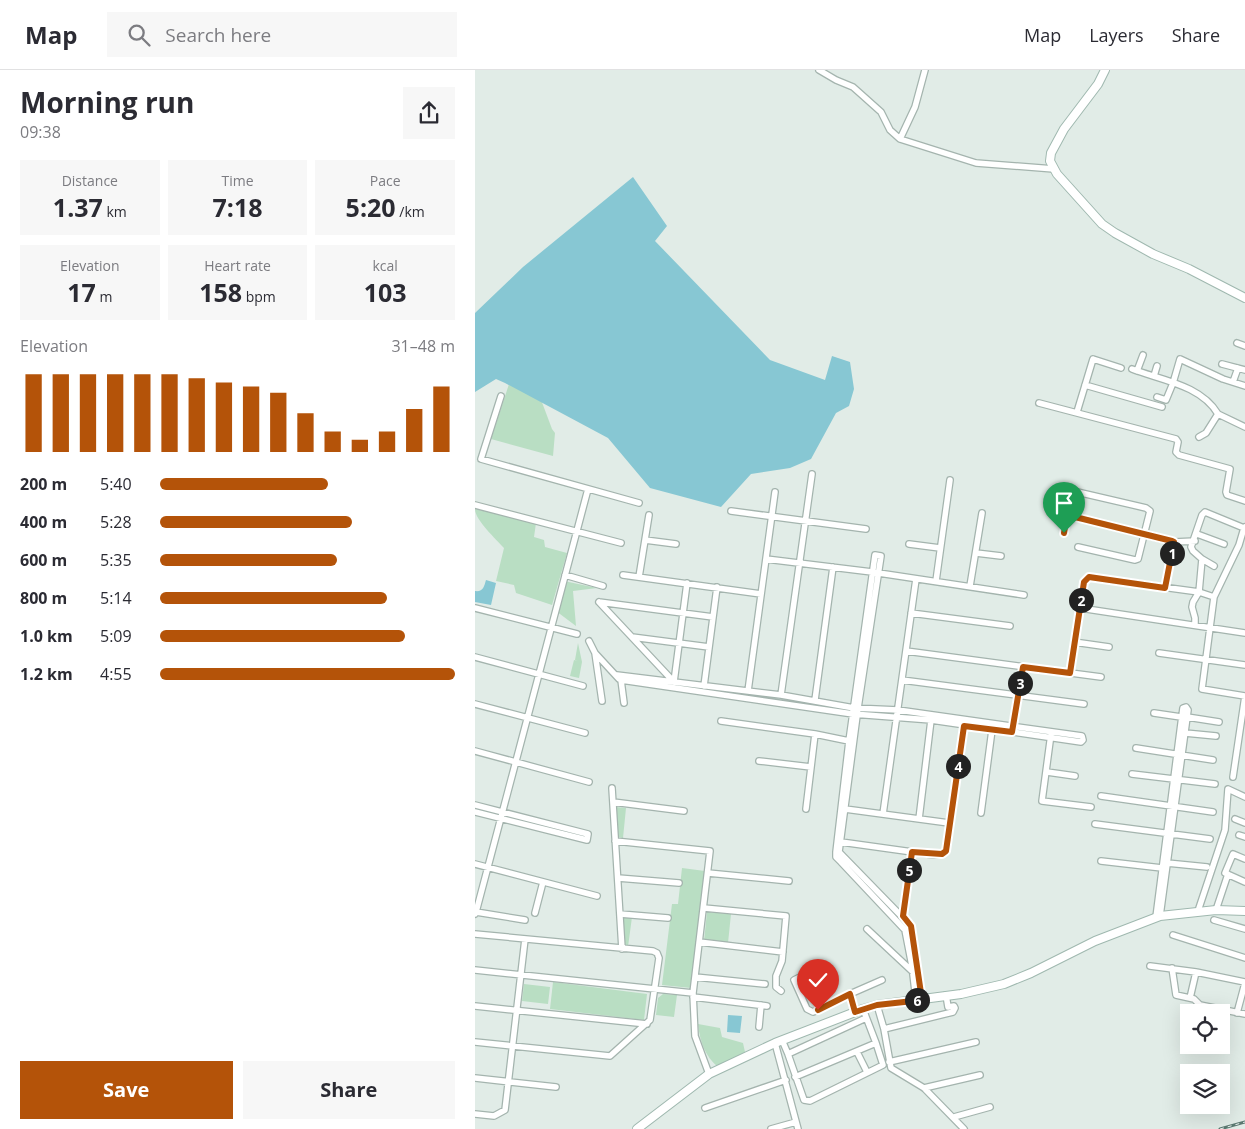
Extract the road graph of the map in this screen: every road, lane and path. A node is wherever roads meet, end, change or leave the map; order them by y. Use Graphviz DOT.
graph roads {
  1 [pos="819,70"];
  2 [pos="925,70"];
  3 [pos="1105,70"];
  4 [pos="900,139"];
  5 [pos="1054,169"];
  6 [pos="1245,298"];
  7 [pos="1237,344"];
  8 [pos="1245,346"];
  9 [pos="1143,355"];
  10 [pos="1222,364"];
  11 [pos="1157,366"];
  12 [pos="1121,368"];
  13 [pos="1238,368"];
  14 [pos="1245,370"];
  15 [pos="1154,376"];
  16 [pos="1233,382"];
  17 [pos="1173,383"];
  18 [pos="1085,385"];
  19 [pos="1245,386"];
  20 [pos="501,396"];
  21 [pos="1157,397"];
  22 [pos="1039,402"];
  23 [pos="1162,407"];
  24 [pos="1077,412"];
  25 [pos="1218,414"];
  26 [pos="1245,428"];
  27 [pos="1199,437"];
  28 [pos="812,474"];
  29 [pos="950,480"];
  30 [pos="588,489"];
  31 [pos="775,492"];
  32 [pos="1245,501"];
  33 [pos="639,503"];
  34 [pos="475,505"];
  35 [pos="731,511"];
  36 [pos="982,513"];
  37 [pos="1067,515"];
  38 [pos="649,516"];
  39 [pos="772,516"];
  40 [pos="805,521"];
  41 [pos="1244,528"];
  42 [pos="866,529"];
  43 [pos="577,531"];
  44 [pos="1064,533"];
  45 [pos="1145,534"];
  46 [pos="1197,534"];
  47 [pos="645,540"];
  48 [pos="1195,541"];
  49 [pos="621,542"];
  50 [pos="1174,542"];
  51 [pos="676,544"];
  52 [pos="909,544"];
  53 [pos="1224,544"];
  54 [pos="1078,547"];
  55 [pos="940,548"];
  56 [pos="976,552"];
  57 [pos="1001,556"];
  58 [pos="766,559"];
  59 [pos="1202,559"];
  60 [pos="799,564"];
  61 [pos="1213,566"];
  62 [pos="833,568"];
  63 [pos="875,573"];
  64 [pos="565,575"];
  65 [pos="623,575"];
  66 [pos="639,577"];
  67 [pos="916,580"];
  68 [pos="936,581"];
  69 [pos="687,583"];
  70 [pos="603,586"];
  71 [pos="970,586"];
  72 [pos="717,587"];
  73 [pos="1165,588"];
  74 [pos="1199,592"];
  75 [pos="761,594"];
  76 [pos="1024,595"];
  77 [pos="1214,597"];
  78 [pos="475,608"];
  79 [pos="1080,608"];
  80 [pos="683,613"];
  81 [pos="911,613"];
  82 [pos="713,617"];
  83 [pos="1195,625"];
  84 [pos="1010,626"];
  85 [pos="1210,627"];
  86 [pos="551,628"];
  87 [pos="1245,632"];
  88 [pos="577,634"];
  89 [pos="632,637"];
  90 [pos="589,641"];
  91 [pos="1075,642"];
  92 [pos="679,643"];
  93 [pos="1109,646"];
  94 [pos="709,647"];
  95 [pos="906,651"];
  96 [pos="1159,653"];
  97 [pos="595,654"];
  98 [pos="475,657"];
  99 [pos="1207,659"];
  100 [pos="1245,664"];
  101 [pos="1023,667"];
  102 [pos="1070,673"];
  103 [pos="539,674"];
  104 [pos="1101,677"];
  105 [pos="619,678"];
  106 [pos="902,680"];
  107 [pos="674,682"];
  108 [pos="583,686"];
  109 [pos="704,686"];
  110 [pos="748,691"];
  111 [pos="781,695"];
  112 [pos="1018,696"];
  113 [pos="1245,696"];
  114 [pos="815,700"];
  115 [pos="602,701"];
  116 [pos="623,703"];
  117 [pos="475,704"];
  118 [pos="1084,704"];
  119 [pos="855,711"];
  120 [pos="898,713"];
  121 [pos="1154,713"];
  122 [pos="527,717"];
  123 [pos="1184,717"];
  124 [pos="931,720"];
  125 [pos="721,722"];
  126 [pos="1219,722"];
  127 [pos="964,726"];
  128 [pos="992,730"];
  129 [pos="1012,730"];
  130 [pos="585,733"];
  131 [pos="1185,733"];
  132 [pos="815,734"];
  133 [pos="1216,736"];
  134 [pos="849,741"];
  135 [pos="1136,748"];
  136 [pos="475,752"];
  137 [pos="1179,755"];
  138 [pos="759,760"];
  139 [pos="1213,760"];
  140 [pos="515,762"];
  141 [pos="811,767"];
  142 [pos="1047,772"];
  143 [pos="1132,774"];
  144 [pos="1075,776"];
  145 [pos="1233,776"];
  146 [pos="1176,780"];
  147 [pos="589,782"];
  148 [pos="1215,784"];
  149 [pos="612,788"];
  150 [pos="1101,796"];
  151 [pos="1245,797"];
  152 [pos="613,802"];
  153 [pos="475,805"];
  154 [pos="1091,807"];
  155 [pos="1172,807"];
  156 [pos="845,808"];
  157 [pos="806,809"];
  158 [pos="684,811"];
  159 [pos="475,812"];
  160 [pos="1213,812"];
  161 [pos="981,813"];
  162 [pos="883,814"];
  163 [pos="501,815"];
  164 [pos="919,819"];
  165 [pos="1235,819"];
  166 [pos="949,823"];
  167 [pos="1095,824"];
  168 [pos="1245,824"];
  169 [pos="1168,835"];
  170 [pos="1210,839"];
  171 [pos="615,841"];
  172 [pos="841,842"];
  173 [pos="912,852"];
  174 [pos="1245,859"];
  175 [pos="1101,861"];
  176 [pos="475,864"];
  177 [pos="1164,866"];
  178 [pos="487,867"];
  179 [pos="1207,867"];
  180 [pos="708,873"];
  181 [pos="1228,874"];
  182 [pos="618,878"];
  183 [pos="789,881"];
  184 [pos="543,882"];
  185 [pos="1245,882"];
  186 [pos="679,883"];
  187 [pos="597,896"];
  188 [pos="704,908"];
  189 [pos="1217,910"];
  190 [pos="1198,911"];
  191 [pos="1245,912"];
  192 [pos="475,913"];
  193 [pos="535,913"];
  194 [pos="620,914"];
  195 [pos="903,916"];
  196 [pos="1158,917"];
  197 [pos="668,918"];
  198 [pos="525,920"];
  199 [pos="1214,920"];
  200 [pos="867,929"];
  201 [pos="1245,929"];
  202 [pos="475,934"];
  203 [pos="1173,936"];
  204 [pos="525,939"];
  205 [pos="699,942"];
  206 [pos="623,949"];
  207 [pos="783,952"];
  208 [pos="1245,958"];
  209 [pos="1150,966"];
  210 [pos="1172,968"];
  211 [pos="475,970"];
  212 [pos="814,970"];
  213 [pos="913,972"];
  214 [pos="1196,972"];
  215 [pos="521,974"];
  216 [pos="695,977"];
  217 [pos="882,980"];
  218 [pos="1245,983"];
  219 [pos="765,984"];
  220 [pos="655,989"];
  221 [pos="781,991"];
  222 [pos="850,994"];
  223 [pos="693,995"];
  224 [pos="946,995"];
  225 [pos="1190,998"];
  226 [pos="919,1000"];
  227 [pos="877,1005"];
  228 [pos="475,1006"];
  229 [pos="863,1009"];
  230 [pos="517,1010"];
  231 [pos="855,1012"];
  232 [pos="1237,1013"];
  233 [pos="1245,1014"];
  234 [pos="867,1018"];
  235 [pos="647,1024"];
  236 [pos="759,1027"];
  237 [pos="884,1029"];
  238 [pos="475,1042"];
  239 [pos="779,1042"];
  240 [pos="976,1042"];
  241 [pos="877,1043"];
  242 [pos="512,1045"];
  243 [pos="857,1052"];
  244 [pos="788,1054"];
  245 [pos="889,1062"];
  246 [pos="867,1072"];
  247 [pos="709,1074"];
  248 [pos="980,1075"];
  249 [pos="795,1077"];
  250 [pos="475,1078"];
  251 [pos="786,1080"];
  252 [pos="508,1082"];
  253 [pos="556,1087"];
  254 [pos="925,1088"];
  255 [pos="989,1107"];
  256 [pos="705,1108"];
  257 [pos="475,1114"];
  258 [pos="954,1117"];
  259 [pos="795,1122"];
  260 [pos="637,1129"];
  261 [pos="771,1129"];
  262 [pos="798,1129"];
  263 [pos="964,1129"];
  1 -- 4 [label="street"];
  2 -- 4 [label="street"];
  3 -- 5 [label="main road"];
  4 -- 5 [label="street"];
  5 -- 6 [label="main road"];
  7 -- 8 [label="street"];
  9 -- 15 [label="street"];
  10 -- 13 [label="street"];
  11 -- 15 [label="street"];
  12 -- 18 [label="street"];
  13 -- 14 [label="street"];
  13 -- 16 [label="street"];
  15 -- 17 [label="street"];
  16 -- 17 [label="street"];
  16 -- 19 [label="street"];
  17 -- 21 [label="street"];
  17 -- 25 [label="street"];
  18 -- 23 [label="street"];
  18 -- 24 [label="street"];
  20 -- 30 [label="street"];
  22 -- 24 [label="street"];
  24 -- 32 [label="street"];
  25 -- 26 [label="street"];
  25 -- 27 [label="street"];
  28 -- 40 [label="street"];
  29 -- 55 [label="street"];
  30 -- 33 [label="street"];
  30 -- 43 [label="street"];
  31 -- 39 [label="street"];
  34 -- 43 [label="street"];
  35 -- 39 [label="street"];
  36 -- 56 [label="street"];
  37 -- 44 [label="street"];
  37 -- 45 [label="street"];
  37 -- 45 [label="street"];
  38 -- 47 [label="street"];
  39 -- 40 [label="street"];
  39 -- 58 [label="street"];
  40 -- 42 [label="street"];
  40 -- 60 [label="street"];
  41 -- 46 [label="street"];
  41 -- 77 [label="street"];
  43 -- 49 [label="street"];
  43 -- 64 [label="street"];
  45 -- 50 [label="street"];
  45 -- 54 [label="street"];
  46 -- 48 [label="street"];
  46 -- 53 [label="street"];
  47 -- 51 [label="street"];
  47 -- 66 [label="street"];
  48 -- 50 [label="street"];
  48 -- 59 [label="street"];
  50 -- 73 [label="street"];
  52 -- 55 [label="street"];
  55 -- 68 [label="street"];
  56 -- 57 [label="street"];
  56 -- 71 [label="street"];
  58 -- 60 [label="street"];
  58 -- 75 [label="street"];
  59 -- 61 [label="street"];
  59 -- 74 [label="street"];
  60 -- 62 [label="street"];
  60 -- 111 [label="street"];
  62 -- 63 [label="street"];
  62 -- 114 [label="street"];
  63 -- 67 [label="street"];
  63 -- 119 [label="street"];
  64 -- 70 [label="street"];
  64 -- 86 [label="street"];
  65 -- 66 [label="street"];
  66 -- 69 [label="street"];
  67 -- 68 [label="street"];
  67 -- 81 [label="street"];
  68 -- 71 [label="street"];
  69 -- 72 [label="street"];
  69 -- 80 [label="street"];
  71 -- 76 [label="street"];
  72 -- 75 [label="street"];
  72 -- 82 [label="street"];
  73 -- 74 [label="street"];
  73 -- 79 [label="street"];
  74 -- 77 [label="street"];
  74 -- 83 [label="street"];
  75 -- 110 [label="street"];
  77 -- 85 [label="street"];
  78 -- 86 [label="street"];
  79 -- 83 [label="street"];
  79 -- 91 [label="street"];
  80 -- 82 [label="street"];
  80 -- 89 [label="street"];
  80 -- 92 [label="street"];
  81 -- 84 [label="street"];
  81 -- 95 [label="street"];
  82 -- 94 [label="street"];
  83 -- 85 [label="street"];
  85 -- 87 [label="street"];
  85 -- 99 [label="street"];
  86 -- 88 [label="street"];
  86 -- 103 [label="street"];
  89 -- 92 [label="street"];
  89 -- 107 [label="street"];
  90 -- 97 [label="street"];
  91 -- 93 [label="street"];
  91 -- 102 [label="street"];
  92 -- 94 [label="street"];
  92 -- 107 [label="street"];
  94 -- 109 [label="street"];
  95 -- 101 [label="street"];
  95 -- 106 [label="street"];
  96 -- 99 [label="street"];
  97 -- 105 [label="street"];
  97 -- 115 [label="street"];
  98 -- 103 [label="street"];
  99 -- 100 [label="street"];
  99 -- 113 [label="street"];
  101 -- 102 [label="street"];
  101 -- 112 [label="street"];
  102 -- 104 [label="street"];
  103 -- 108 [label="street"];
  103 -- 122 [label="street"];
  105 -- 107 [label="street"];
  105 -- 116 [label="street"];
  105 -- 119 [label="street"];
  106 -- 112 [label="street"];
  106 -- 120 [label="street"];
  107 -- 109 [label="street"];
  109 -- 110 [label="street"];
  110 -- 111 [label="street"];
  111 -- 114 [label="street"];
  112 -- 118 [label="street"];
  112 -- 129 [label="street"];
  113 -- 145 [label="street"];
  114 -- 119 [label="street"];
  117 -- 122 [label="street"];
  119 -- 120 [label="street"];
  119 -- 134 [label="street"];
  119 -- 156 [label="street"];
  120 -- 124 [label="street"];
  120 -- 129 [label="street"];
  120 -- 162 [label="street"];
  121 -- 123 [label="street"];
  122 -- 130 [label="street"];
  122 -- 140 [label="street"];
  123 -- 126 [label="street"];
  123 -- 131 [label="street"];
  123 -- 137 [label="street"];
  124 -- 127 [label="street"];
  124 -- 164 [label="street"];
  125 -- 132 [label="street"];
  127 -- 128 [label="street"];
  127 -- 166 [label="street"];
  128 -- 129 [label="street"];
  128 -- 161 [label="street"];
  129 -- 142 [label="street"];
  131 -- 133 [label="street"];
  131 -- 137 [label="street"];
  132 -- 134 [label="street"];
  132 -- 141 [label="street"];
  134 -- 213 [label="street"];
  135 -- 137 [label="street"];
  136 -- 140 [label="street"];
  137 -- 139 [label="street"];
  137 -- 146 [label="street"];
  138 -- 141 [label="street"];
  140 -- 147 [label="street"];
  140 -- 163 [label="street"];
  141 -- 157 [label="street"];
  142 -- 144 [label="street"];
  142 -- 154 [label="street"];
  143 -- 146 [label="street"];
  146 -- 148 [label="street"];
  146 -- 155 [label="street"];
  149 -- 152 [label="street"];
  150 -- 155 [label="street"];
  151 -- 190 [label="street"];
  152 -- 158 [label="street"];
  152 -- 171 [label="street"];
  153 -- 163 [label="street"];
  155 -- 160 [label="street"];
  155 -- 169 [label="street"];
  156 -- 162 [label="street"];
  156 -- 172 [label="street"];
  159 -- 163 [label="street"];
  162 -- 164 [label="street"];
  163 -- 163 [label="street"];
  163 -- 178 [label="street"];
  164 -- 166 [label="street"];
  165 -- 168 [label="street"];
  166 -- 173 [label="street"];
  167 -- 169 [label="street"];
  169 -- 170 [label="street"];
  169 -- 177 [label="street"];
  171 -- 180 [label="street"];
  171 -- 182 [label="street"];
  172 -- 173 [label="street"];
  172 -- 195 [label="street"];
  173 -- 195 [label="street"];
  174 -- 181 [label="street"];
  175 -- 177 [label="street"];
  176 -- 178 [label="street"];
  177 -- 179 [label="street"];
  177 -- 196 [label="street"];
  178 -- 184 [label="street"];
  178 -- 192 [label="street"];
  180 -- 183 [label="street"];
  180 -- 188 [label="street"];
  181 -- 185 [label="street"];
  181 -- 189 [label="street"];
  182 -- 186 [label="street"];
  182 -- 194 [label="street"];
  184 -- 187 [label="street"];
  184 -- 193 [label="street"];
  188 -- 205 [label="street"];
  188 -- 207 [label="street"];
  189 -- 190 [label="main road"];
  189 -- 191 [label="main road"];
  190 -- 196 [label="main road"];
  192 -- 198 [label="street"];
  194 -- 197 [label="street"];
  194 -- 206 [label="street"];
  195 -- 226 [label="street"];
  196 -- 224 [label="main road"];
  199 -- 201 [label="street"];
  200 -- 213 [label="street"];
  202 -- 204 [label="street"];
  203 -- 208 [label="street"];
  204 -- 206 [label="street"];
  204 -- 215 [label="street"];
  205 -- 207 [label="street"];
  205 -- 216 [label="street"];
  206 -- 220 [label="street"];
  207 -- 221 [label="street"];
  209 -- 210 [label="street"];
  210 -- 214 [label="street"];
  210 -- 225 [label="street"];
  211 -- 215 [label="street"];
  212 -- 222 [label="street"];
  213 -- 226 [label="street"];
  214 -- 218 [label="street"];
  214 -- 225 [label="street"];
  215 -- 220 [label="street"];
  215 -- 230 [label="street"];
  216 -- 219 [label="street"];
  216 -- 223 [label="street"];
  217 -- 222 [label="street"];
  218 -- 232 [label="street"];
  220 -- 223 [label="street"];
  220 -- 235 [label="street"];
  222 -- 231 [label="street"];
  223 -- 236 [label="street"];
  223 -- 247 [label="street"];
  224 -- 226 [label="main road"];
  224 -- 237 [label="street"];
  225 -- 232 [label="street"];
  226 -- 227 [label="main road"];
  227 -- 229 [label="main road"];
  227 -- 237 [label="street"];
  228 -- 230 [label="street"];
  229 -- 231 [label="main road"];
  229 -- 234 [label="street"];
  230 -- 235 [label="street"];
  230 -- 242 [label="street"];
  231 -- 239 [label="main road"];
  232 -- 233 [label="street"];
  234 -- 241 [label="street"];
  234 -- 244 [label="street"];
  235 -- 242 [label="street"];
  237 -- 245 [label="street"];
  238 -- 242 [label="street"];
  239 -- 244 [label="street"];
  239 -- 247 [label="main road"];
  239 -- 251 [label="street"];
  240 -- 245 [label="street"];
  241 -- 243 [label="street"];
  241 -- 246 [label="street"];
  242 -- 252 [label="street"];
  243 -- 246 [label="street"];
  243 -- 249 [label="street"];
  244 -- 249 [label="street"];
  245 -- 254 [label="street"];
  246 -- 249 [label="street"];
  247 -- 260 [label="main road"];
  248 -- 254 [label="street"];
  250 -- 252 [label="street"];
  251 -- 256 [label="street"];
  251 -- 259 [label="street"];
  252 -- 253 [label="street"];
  252 -- 257 [label="street"];
  254 -- 258 [label="street"];
  255 -- 258 [label="street"];
  258 -- 263 [label="street"];
  259 -- 261 [label="street"];
  259 -- 262 [label="street"];
}
